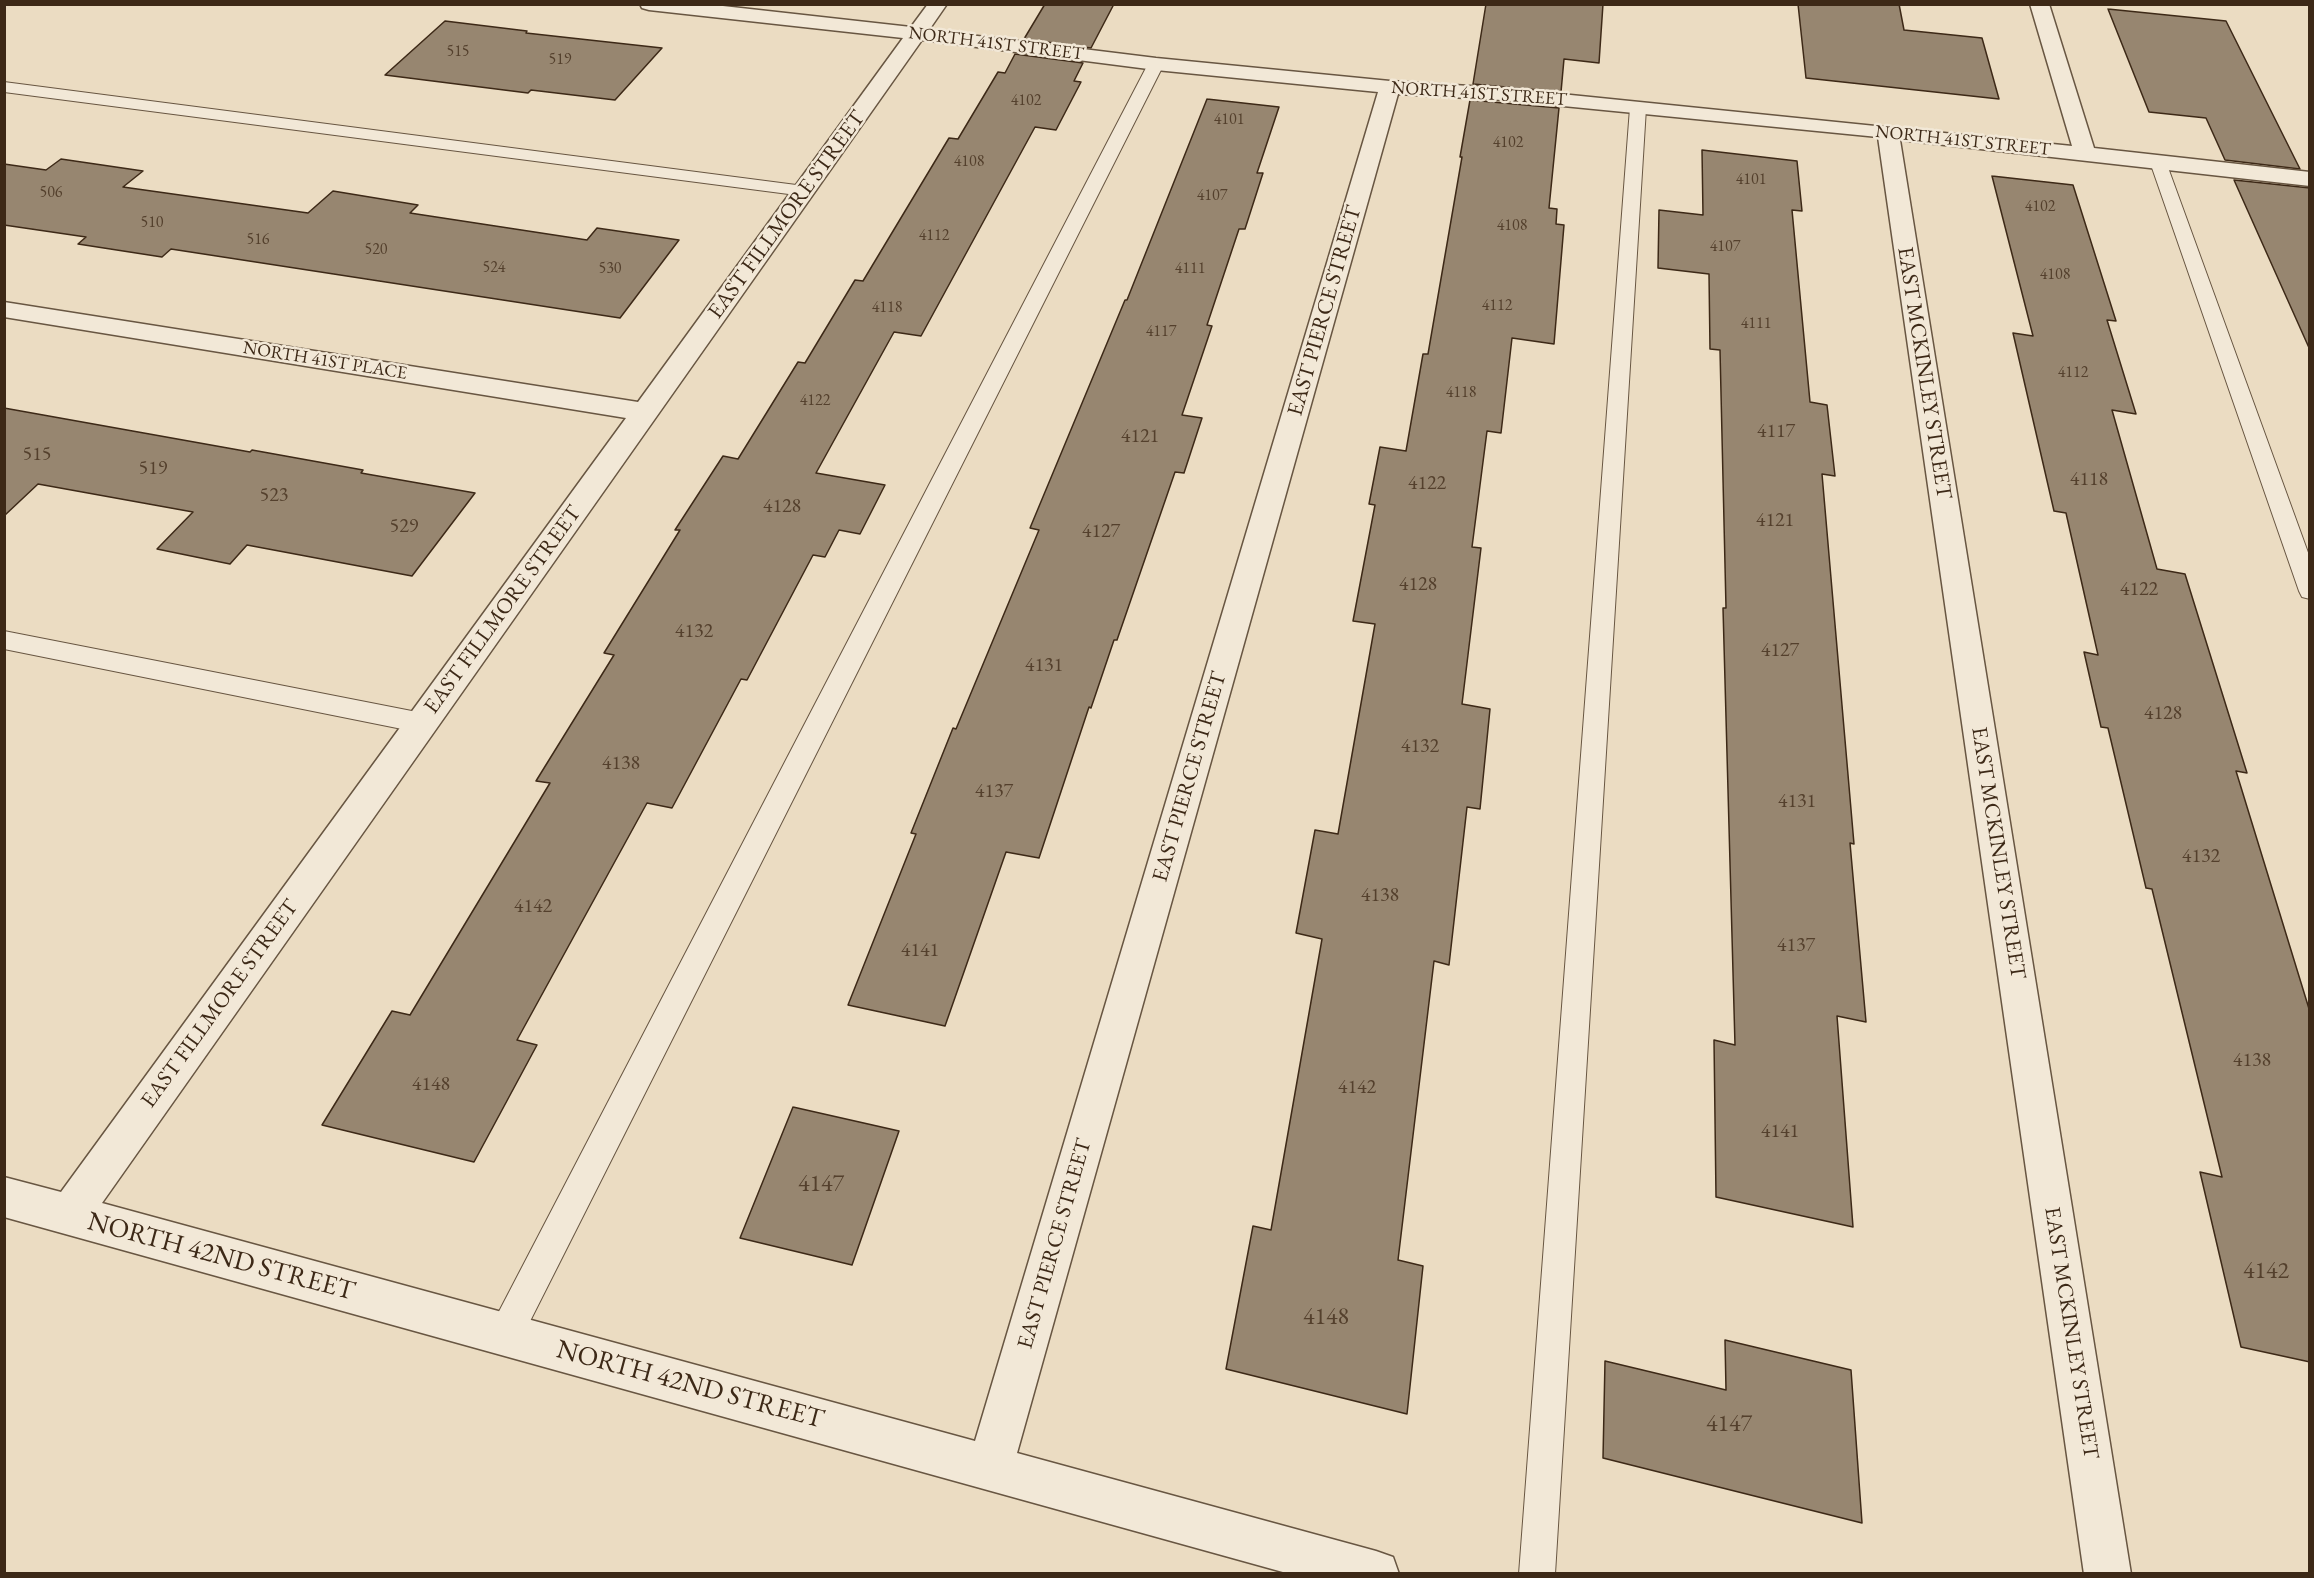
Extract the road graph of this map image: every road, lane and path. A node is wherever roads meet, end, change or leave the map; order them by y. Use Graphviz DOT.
graph roads {
  1 [pos="649,4"];
  2 [pos="938,4"];
  3 [pos="2039,4"];
  4 [pos="671,5"];
  5 [pos="917,34"];
  6 [pos="1156,64"];
  7 [pos="4,87"];
  8 [pos="1390,87"];
  9 [pos="1638,108"];
  10 [pos="1888,132"];
  11 [pos="2085,154"];
  12 [pos="2158,162"];
  13 [pos="2310,179"];
  14 [pos="804,191"];
  15 [pos="4,309"];
  16 [pos="646,412"];
  17 [pos="2310,591"];
  18 [pos="4,640"];
  19 [pos="422,723"];
  20 [pos="4,1197"];
  21 [pos="69,1215"];
  22 [pos="505,1335"];
  23 [pos="990,1468"];
  24 [pos="1376,1574"];
  25 [pos="1537,1574"];
  26 [pos="2108,1574"];
  1 -- 4 [label="street, NORTH 41ST STREET"];
  2 -- 5 [label="street, EAST FILLMORE STREET"];
  3 -- 11 [label="street"];
  4 -- 5 [label="street, NORTH 41ST STREET"];
  5 -- 6 [label="street, NORTH 41ST STREET"];
  5 -- 14 [label="street, EAST FILLMORE STREET"];
  6 -- 8 [label="street, NORTH 41ST STREET"];
  6 -- 22 [label="lane"];
  7 -- 14 [label="lane"];
  8 -- 9 [label="street, NORTH 41ST STREET"];
  8 -- 23 [label="street, EAST PIERCE STREET"];
  9 -- 10 [label="street, NORTH 41ST STREET"];
  9 -- 25 [label="lane"];
  10 -- 11 [label="street, NORTH 41ST STREET"];
  10 -- 26 [label="street, EAST MCKINLEY STREET"];
  11 -- 12 [label="street, NORTH 41ST STREET"];
  12 -- 13 [label="street, NORTH 41ST STREET"];
  12 -- 17 [label="lane"];
  14 -- 16 [label="street, EAST FILLMORE STREET"];
  15 -- 16 [label="street, NORTH 41ST PLACE"];
  16 -- 19 [label="street, EAST FILLMORE STREET"];
  18 -- 19 [label="lane"];
  19 -- 21 [label="street, EAST FILLMORE STREET"];
  20 -- 21 [label="street, NORTH 42ND STREET"];
  21 -- 22 [label="street, NORTH 42ND STREET"];
  22 -- 23 [label="street, NORTH 42ND STREET"];
  23 -- 24 [label="street, NORTH 42ND STREET"];
}
